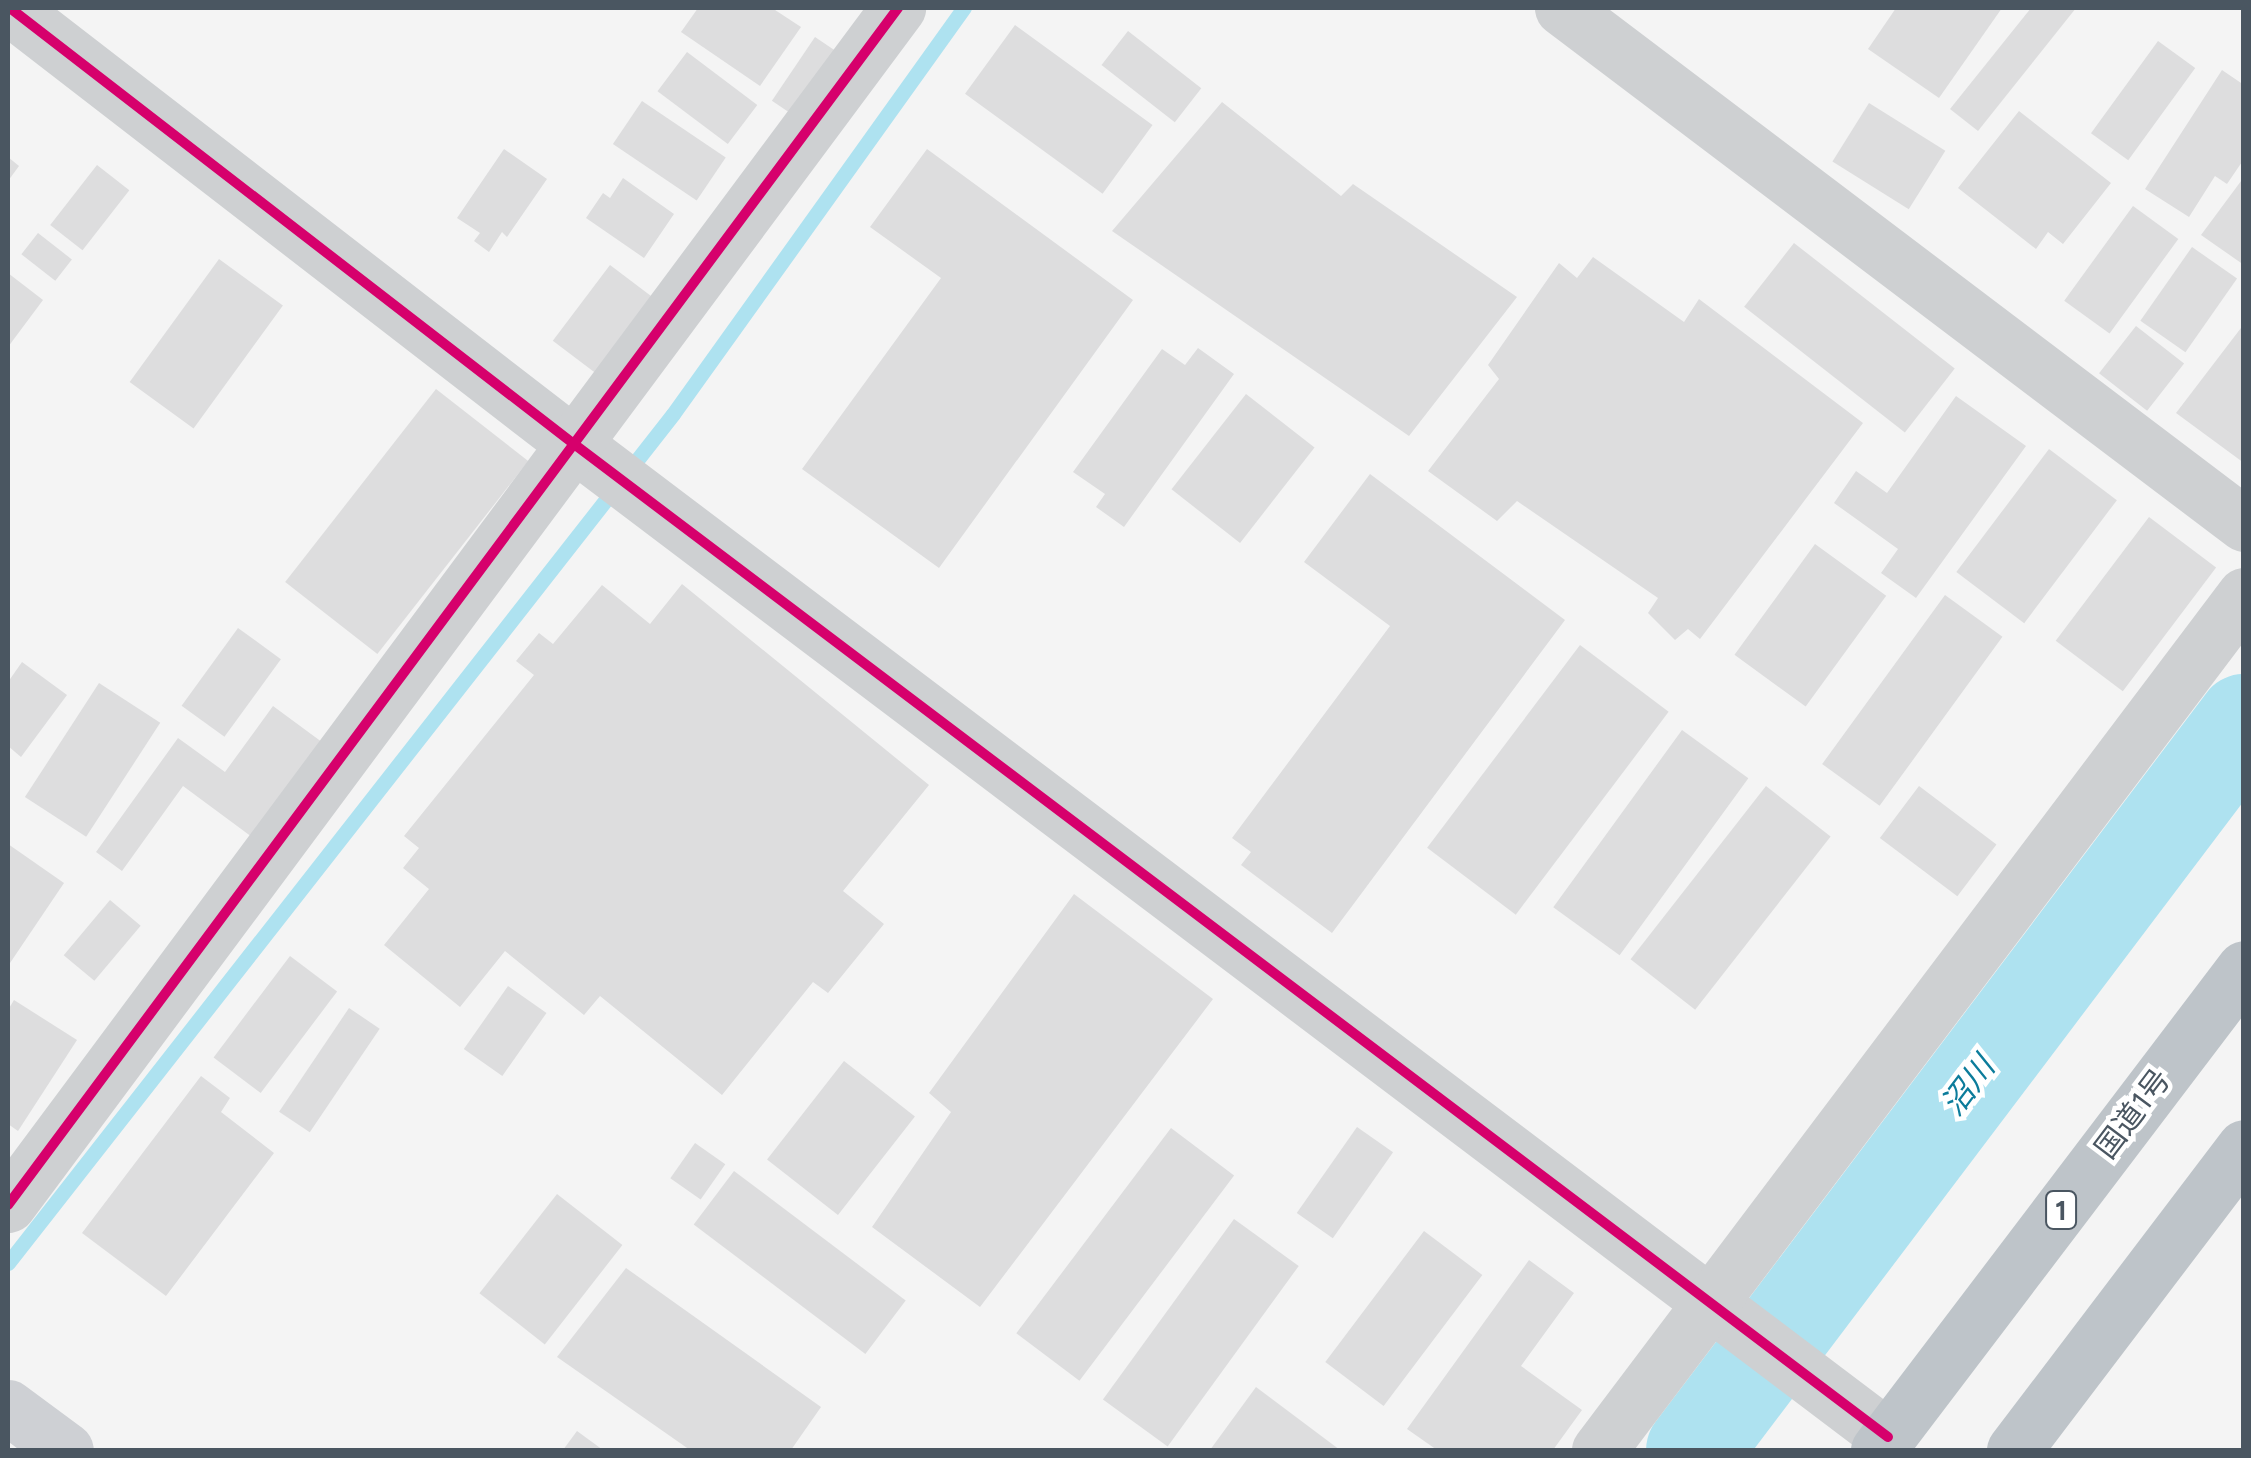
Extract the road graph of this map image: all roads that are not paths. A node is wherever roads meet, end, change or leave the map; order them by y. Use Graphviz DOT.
graph roads {
  1 [pos="10,8"];
  2 [pos="898,8"];
  3 [pos="1562,8"];
  4 [pos="574,444"];
  5 [pos="2244,524"];
  6 [pos="2244,595"];
  7 [pos="2244,968"];
  8 [pos="2244,1147"];
  9 [pos="8,1205"];
  10 [pos="1721,1310"];
  11 [pos="8,1407"];
  12 [pos="1883,1444"];
  13 [pos="66,1450"];
  14 [pos="1599,1450"];
  15 [pos="2014,1450"];
  1 -- 4 [label="street"];
  2 -- 4 [label="street"];
  3 -- 5 [label="street"];
  4 -- 9 [label="street"];
  4 -- 10 [label="street"];
  6 -- 10 [label="street"];
  7 -- 12 [label="highway, 国道1号 / 1"];
  8 -- 15 [label="highway"];
  10 -- 12 [label="street"];
  10 -- 14 [label="street"];
  11 -- 13 [label="street"];
}
